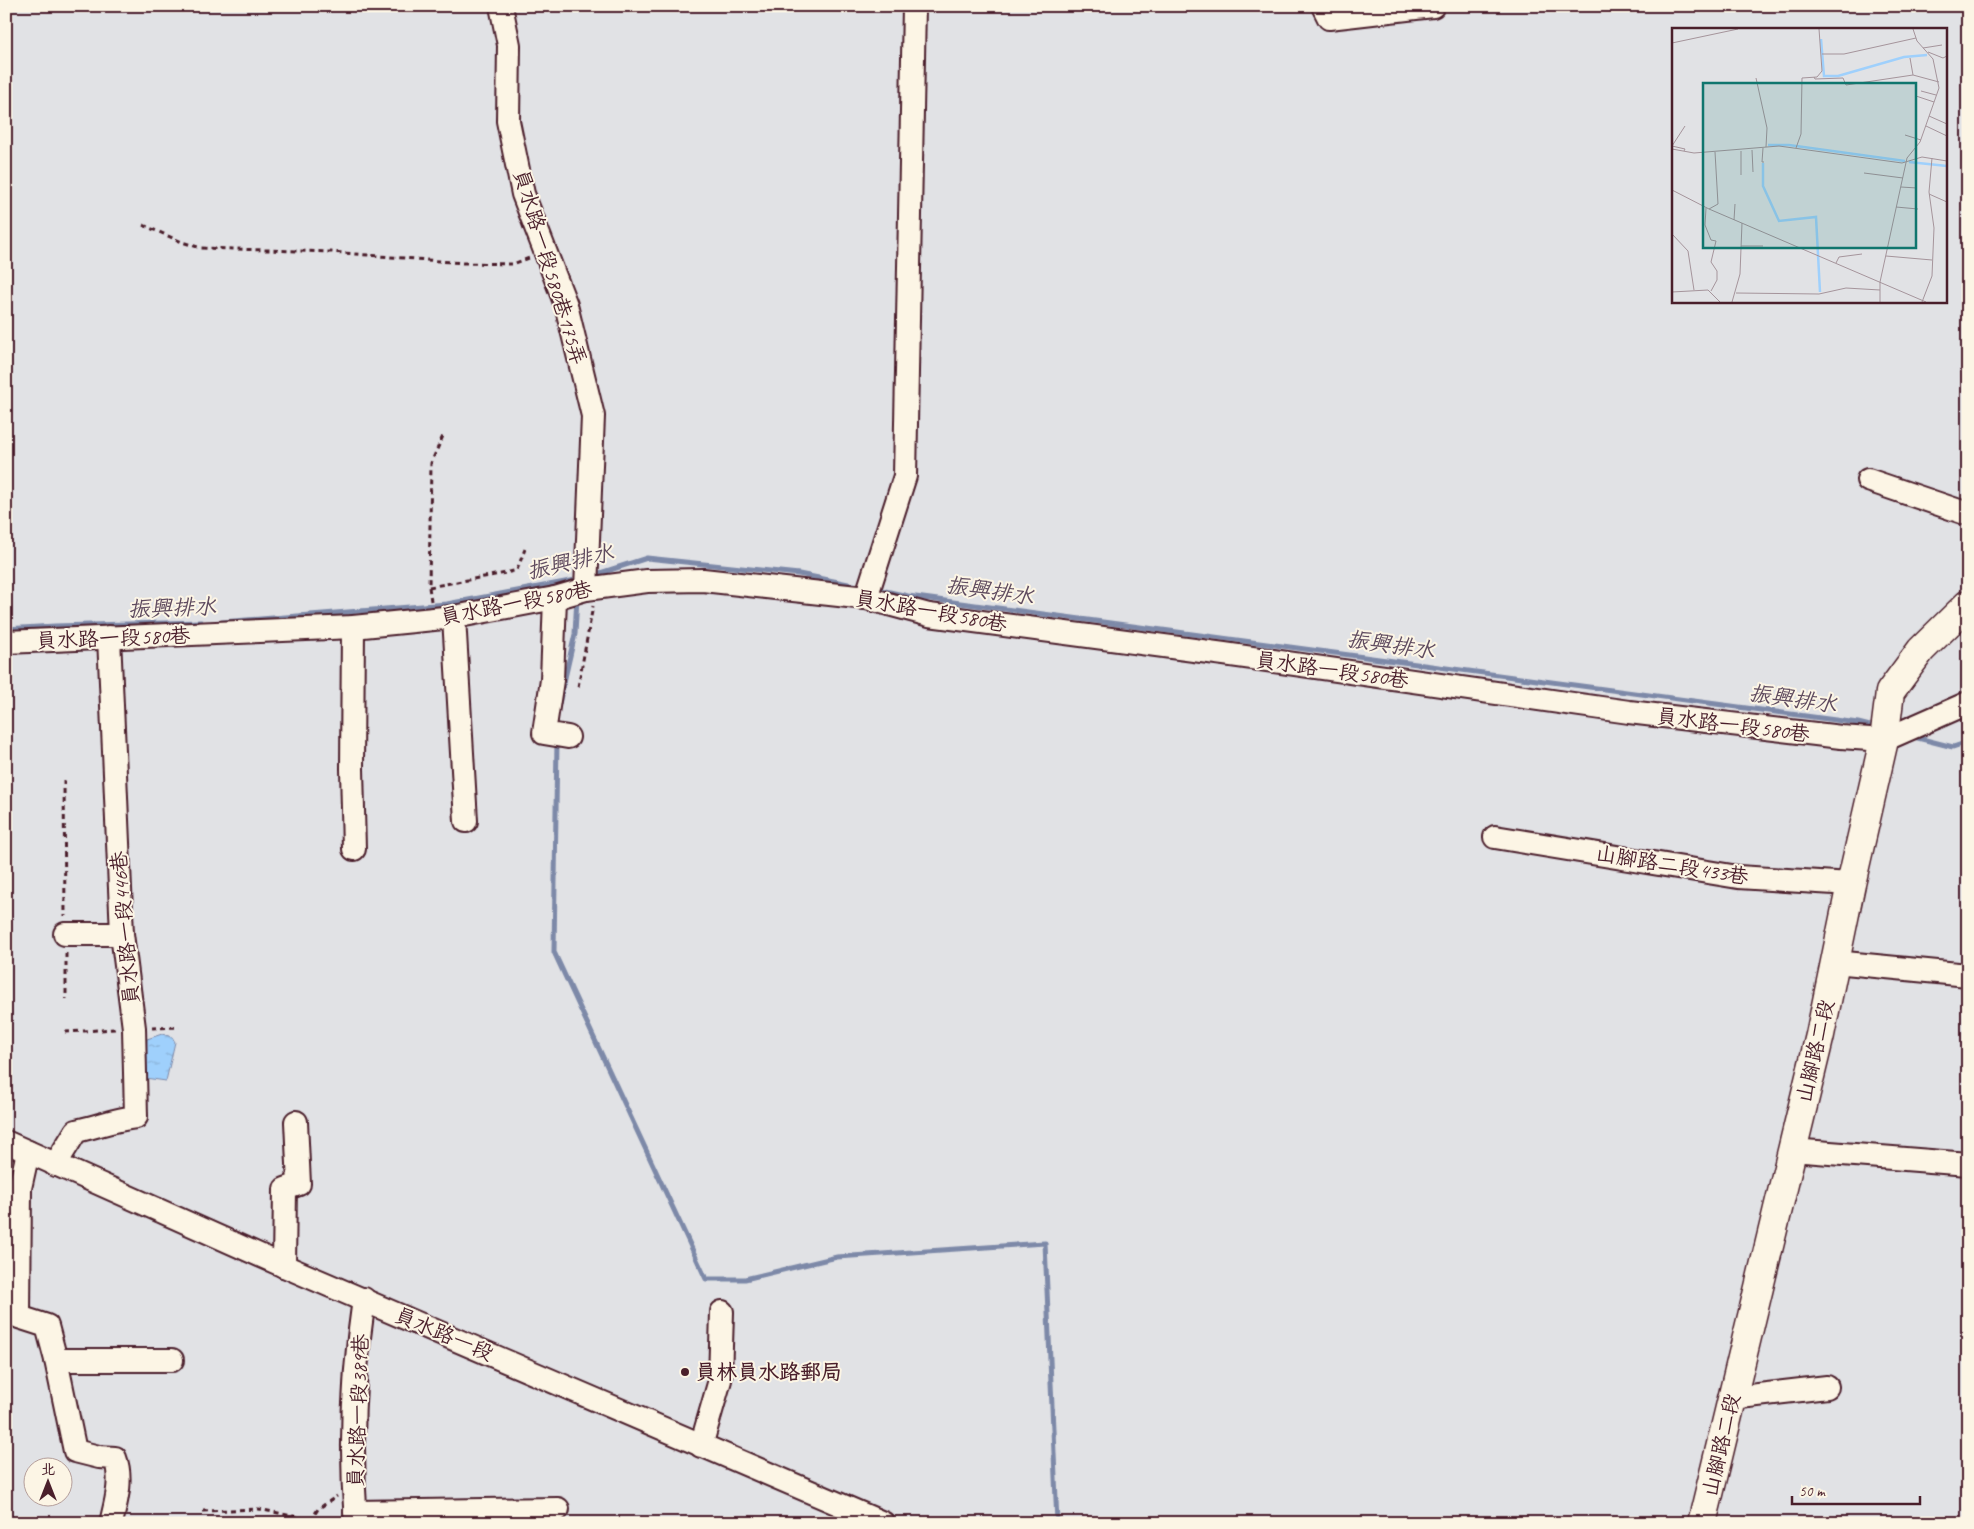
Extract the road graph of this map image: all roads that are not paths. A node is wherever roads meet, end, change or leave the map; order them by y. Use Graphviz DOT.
graph roads {
  1 [pos="501,6"];
  2 [pos="914,6"];
  3 [pos="1323,6"];
  4 [pos="1433,6"];
  5 [pos="1868,480"];
  6 [pos="1968,514"];
  7 [pos="591,588"];
  8 [pos="555,598"];
  9 [pos="866,598"];
  10 [pos="1968,604"];
  11 [pos="454,617"];
  12 [pos="353,627"];
  13 [pos="108,637"];
  14 [pos="6,642"];
  15 [pos="1968,703"];
  16 [pos="568,737"];
  17 [pos="1884,740"];
  18 [pos="466,821"];
  19 [pos="1495,837"];
  20 [pos="354,849"];
  21 [pos="1851,884"];
  22 [pos="66,934"];
  23 [pos="122,934"];
  24 [pos="1835,962"];
  25 [pos="1968,976"];
  26 [pos="296,1122"];
  27 [pos="6,1142"];
  28 [pos="1792,1150"];
  29 [pos="28,1152"];
  30 [pos="1968,1164"];
  31 [pos="55,1165"];
  32 [pos="284,1266"];
  33 [pos="364,1299"];
  34 [pos="722,1312"];
  35 [pos="56,1360"];
  36 [pos="172,1360"];
  37 [pos="1827,1387"];
  38 [pos="1732,1398"];
  39 [pos="701,1446"];
  40 [pos="558,1509"];
  41 [pos="356,1517"];
  42 [pos="111,1523"];
  43 [pos="883,1523"];
  44 [pos="1702,1523"];
  1 -- 7 [label="street, 員水路一段580巷175弄"];
  2 -- 9 [label="street"];
  3 -- 4 [label="street"];
  5 -- 6 [label="street"];
  7 -- 8 [label="street, 員水路一段580巷"];
  7 -- 9 [label="street, 員水路一段580巷"];
  8 -- 11 [label="street, 員水路一段580巷"];
  8 -- 16 [label="street"];
  9 -- 17 [label="street, 員水路一段580巷"];
  10 -- 17 [label="main road, 山腳路二段"];
  11 -- 12 [label="street, 員水路一段580巷"];
  11 -- 18 [label="street"];
  12 -- 13 [label="street, 員水路一段580巷"];
  12 -- 20 [label="street"];
  13 -- 14 [label="street, 員水路一段580巷"];
  13 -- 23 [label="street, 員水路一段446巷"];
  15 -- 17 [label="street"];
  17 -- 21 [label="main road, 山腳路二段"];
  19 -- 21 [label="street, 山腳路二段433巷"];
  21 -- 24 [label="main road, 山腳路二段"];
  22 -- 23 [label="street"];
  23 -- 31 [label="street, 員水路一段446巷"];
  24 -- 25 [label="street"];
  24 -- 28 [label="main road, 山腳路二段"];
  26 -- 32 [label="street"];
  27 -- 29 [label="street, 員水路一段"];
  28 -- 30 [label="street"];
  28 -- 38 [label="main road, 山腳路二段"];
  29 -- 31 [label="street, 員水路一段"];
  29 -- 35 [label="street"];
  31 -- 32 [label="street, 員水路一段"];
  32 -- 33 [label="street, 員水路一段"];
  33 -- 39 [label="street, 員水路一段"];
  33 -- 41 [label="street, 員水路一段389巷"];
  34 -- 39 [label="street"];
  35 -- 36 [label="street"];
  35 -- 42 [label="street"];
  37 -- 38 [label="street"];
  38 -- 44 [label="main road, 山腳路二段"];
  39 -- 43 [label="street, 員水路一段"];
  40 -- 41 [label="street"];
}
